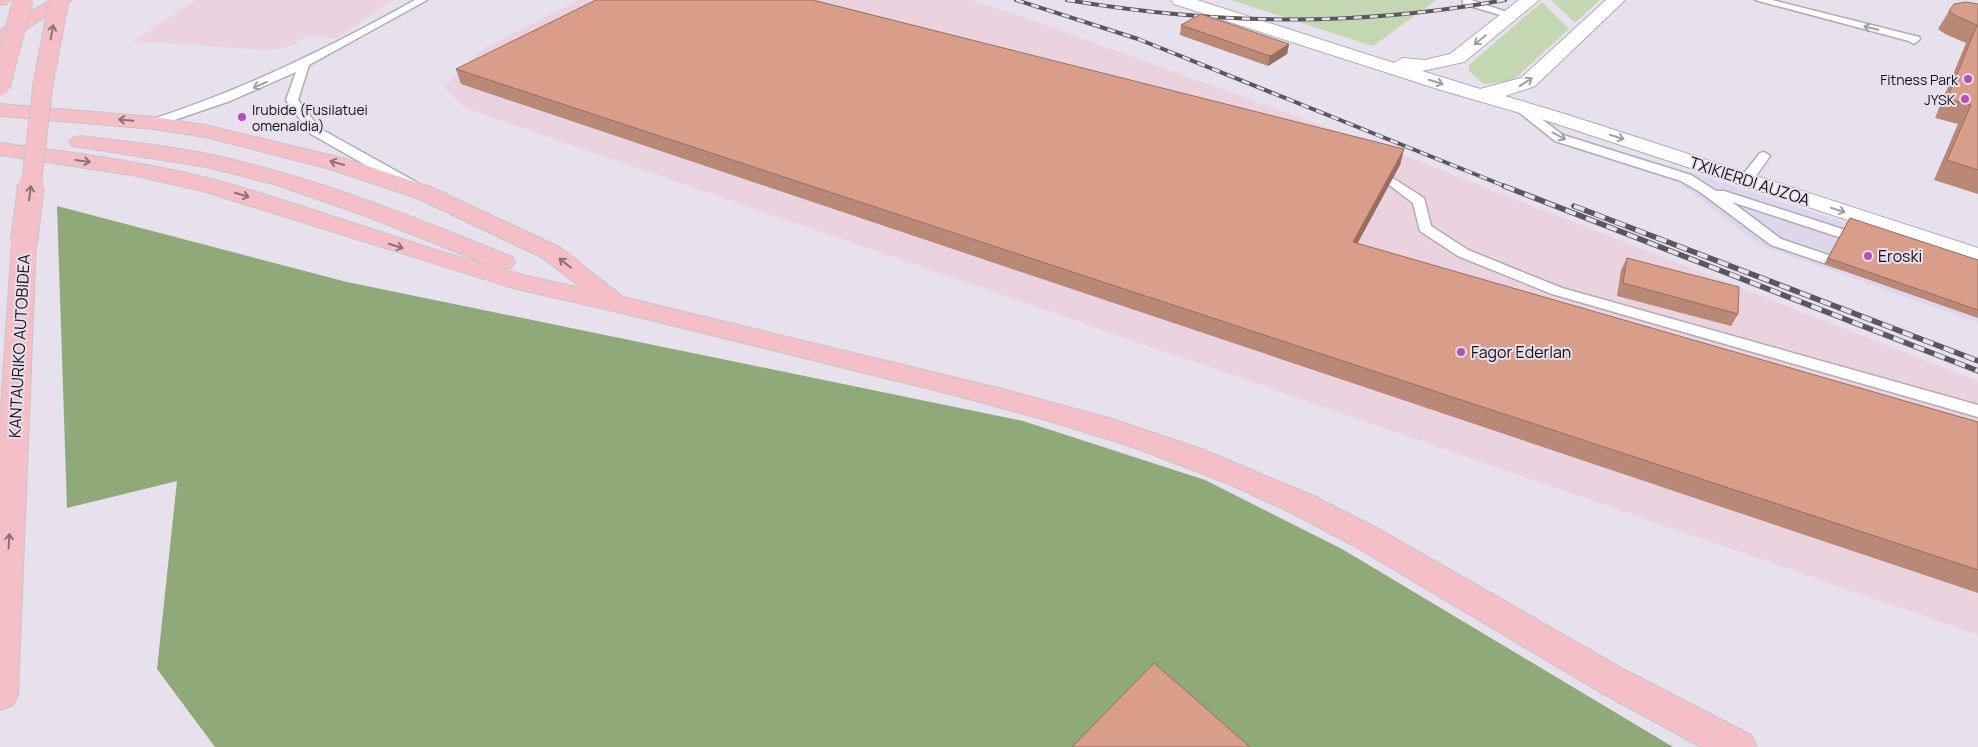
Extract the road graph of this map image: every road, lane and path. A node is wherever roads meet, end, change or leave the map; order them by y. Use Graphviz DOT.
graph roads {
  1 [pos="23,0"];
  2 [pos="59,0"];
  3 [pos="63,0"];
  4 [pos="422,0"];
  5 [pos="1180,0"];
  6 [pos="1205,0"];
  7 [pos="1530,0"];
  8 [pos="1616,0"];
  9 [pos="1760,0"];
  10 [pos="1467,2"];
  11 [pos="1511,15"];
  12 [pos="0,38"];
  13 [pos="1914,41"];
  14 [pos="1458,58"];
  15 [pos="304,65"];
  16 [pos="0,86"];
  17 [pos="1480,95"];
  18 [pos="1520,107"];
  19 [pos="0,110"];
  20 [pos="154,123"];
  21 [pos="0,133"];
  22 [pos="0,150"];
  23 [pos="0,155"];
  24 [pos="52,156"];
  25 [pos="1764,156"];
  26 [pos="1746,180"];
  27 [pos="1391,181"];
  28 [pos="1705,189"];
  29 [pos="425,193"];
  30 [pos="1724,204"];
  31 [pos="1978,256"];
  32 [pos="1868,257"];
  33 [pos="617,304"];
  34 [pos="1978,411"];
  35 [pos="0,694"];
  36 [pos="1738,747"];
  1 -- 16 [label="highway, bridge"];
  35 -- 2 [label="highway, KANTAURIKO AUTOBIDEA, one-way, bridge"];
  3 -- 12 [label="highway"];
  4 -- 15 [label="lane"];
  5 -- 17 [label="street, TXIKIERDI AUZOA, one-way"];
  6 -- 14 [label="street"];
  7 -- 11 [label="street"];
  17 -- 8 [label="street, one-way"];
  13 -- 9 [label="lane, one-way"];
  10 -- 11 [label="lane"];
  11 -- 14 [label="street, one-way"];
  14 -- 17 [label="street"];
  15 -- 20 [label="lane, one-way"];
  15 -- 29 [label="lane"];
  17 -- 18 [label="street, TXIKIERDI AUZOA"];
  18 -- 26 [label="street, TXIKIERDI AUZOA, one-way"];
  18 -- 28 [label="lane, one-way"];
  20 -- 19 [label="highway, one-way"];
  29 -- 20 [label="highway, one-way"];
  21 -- 33 [label="highway"];
  22 -- 24 [label="highway"];
  23 -- 24 [label="highway"];
  24 -- 33 [label="highway, one-way"];
  25 -- 26 [label="lane"];
  26 -- 31 [label="street, TXIKIERDI AUZOA, one-way"];
  27 -- 34 [label="lane"];
  28 -- 30 [label="lane"];
  28 -- 32 [label="lane"];
  33 -- 29 [label="highway, one-way"];
  30 -- 32 [label="lane"];
  30 -- 32 [label="lane"];
  33 -- 36 [label="highway"];
}
